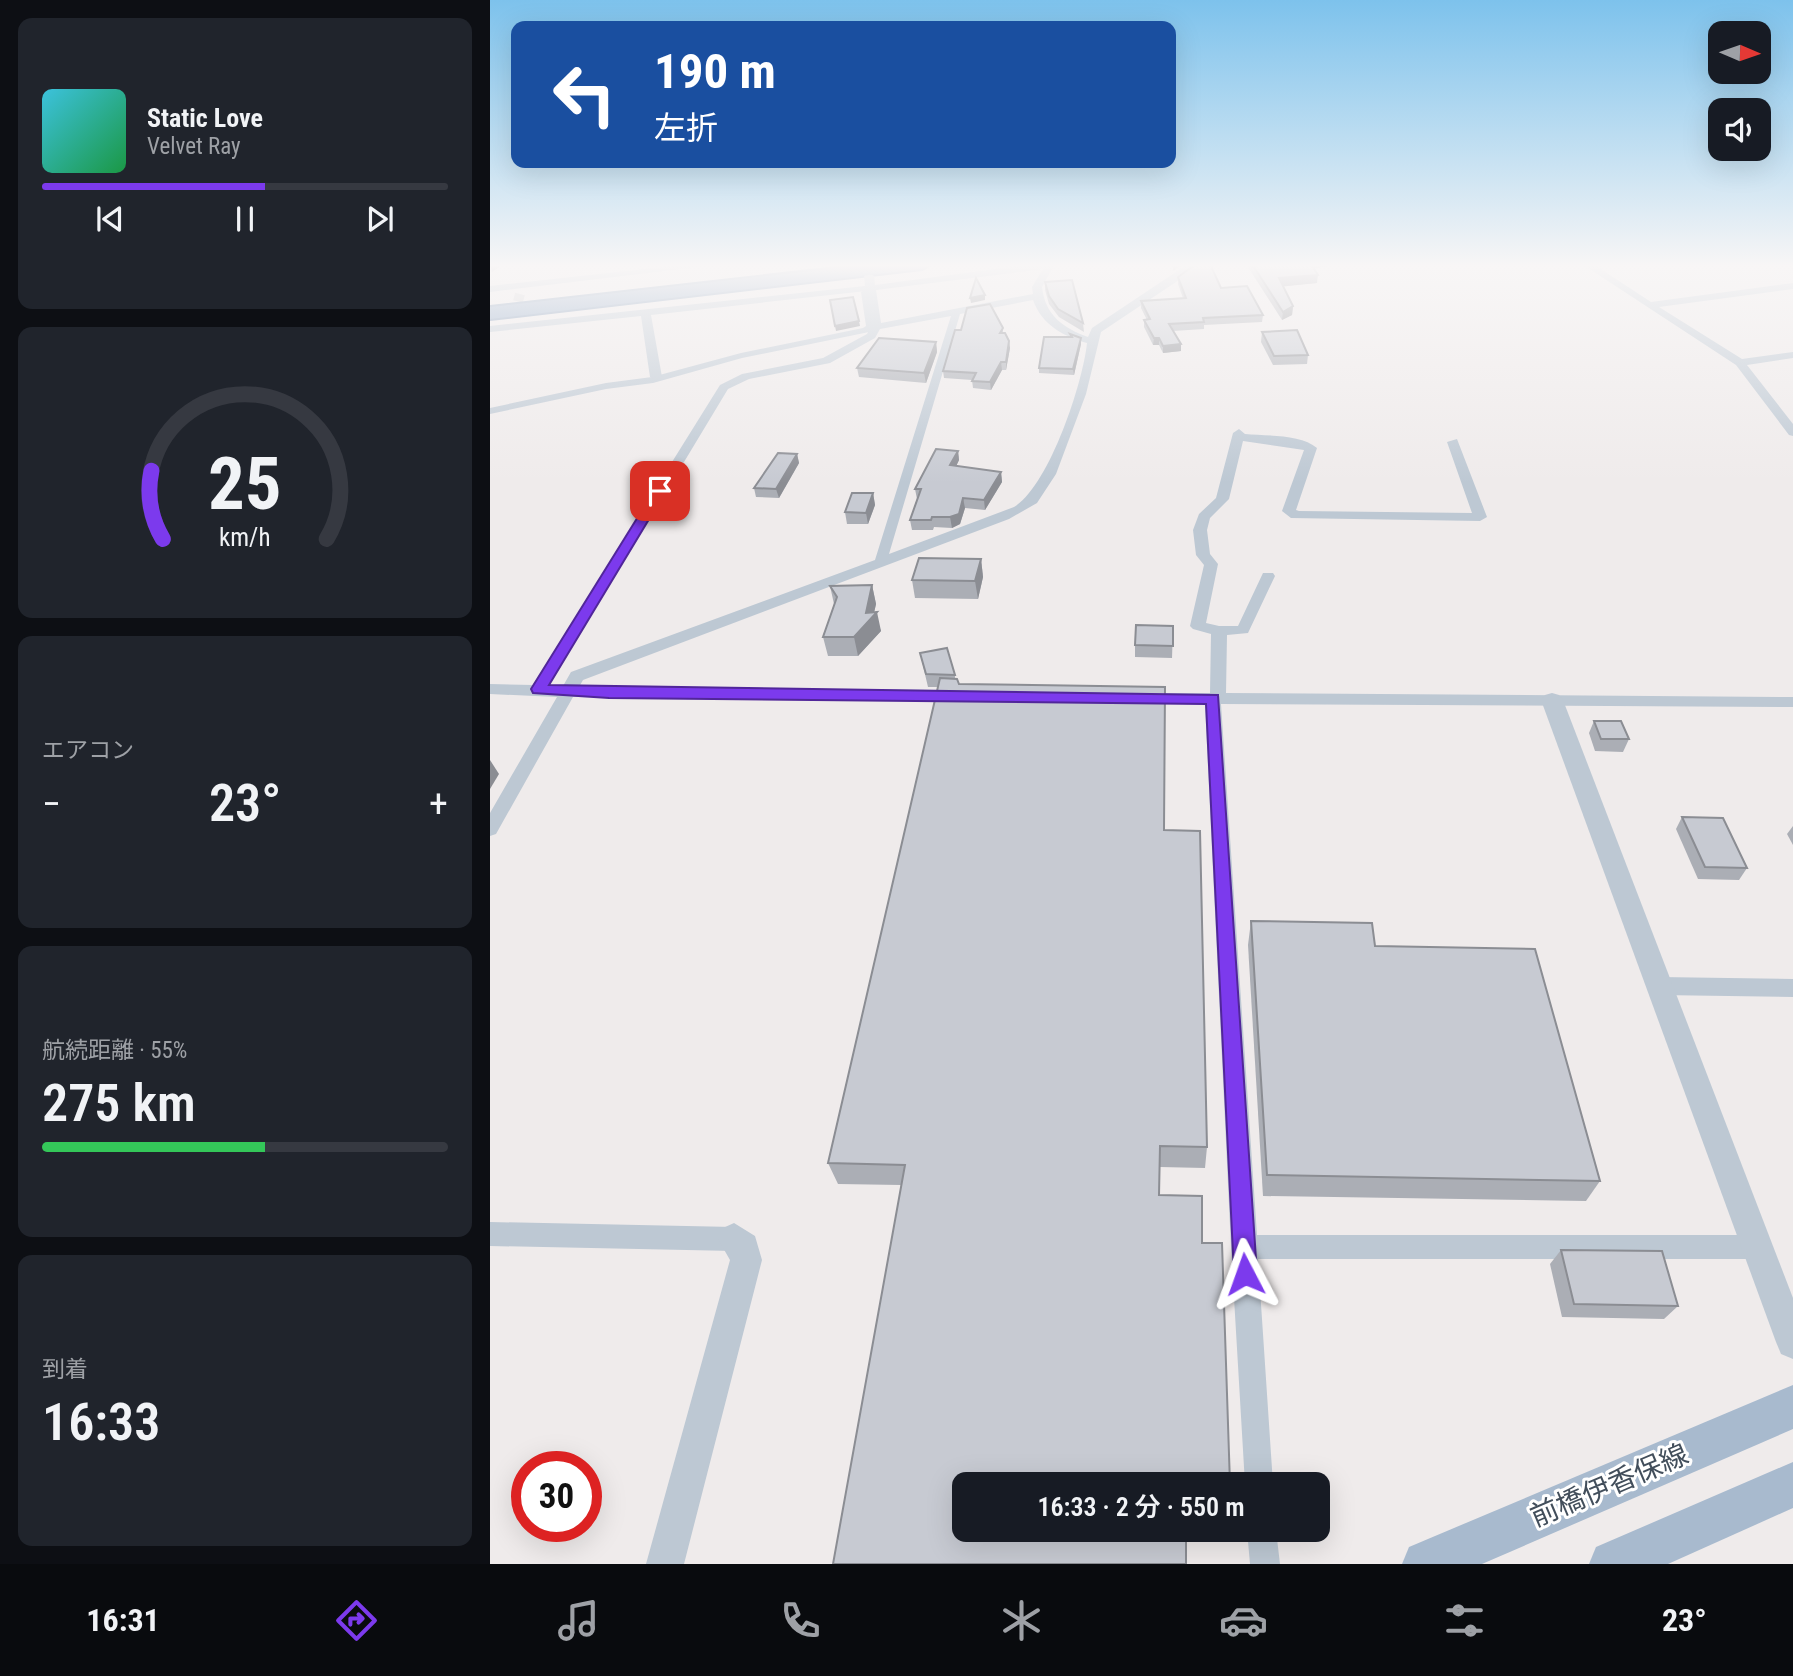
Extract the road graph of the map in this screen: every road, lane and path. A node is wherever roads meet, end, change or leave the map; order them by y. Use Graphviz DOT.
graph roads {
  1 [pos="650,337"];
  2 [pos="832,337"];
  3 [pos="869,337"];
  4 [pos="949,337"];
  5 [pos="1077,337"];
  6 [pos="1093,337"];
  7 [pos="1699,337"];
  8 [pos="1091,341"];
  9 [pos="1793,355"];
  10 [pos="1740,363"];
  11 [pos="656,377"];
  12 [pos="490,411"];
  13 [pos="1793,432"];
  14 [pos="1453,442"];
  15 [pos="884,561"];
  16 [pos="1268,576"];
  17 [pos="1219,631"];
  18 [pos="490,689"];
  19 [pos="539,689"];
  20 [pos="571,690"];
  21 [pos="979,695"];
  22 [pos="1130,698"];
  23 [pos="1216,699"];
  24 [pos="1552,700"];
  25 [pos="1793,702"];
  26 [pos="490,829"];
  27 [pos="1659,986"];
  28 [pos="1793,988"];
  29 [pos="490,1234"];
  30 [pos="734,1239"];
  31 [pos="1243,1247"];
  32 [pos="1757,1248"];
  33 [pos="1793,1342"];
  34 [pos="1793,1407"];
  35 [pos="1258,1472"];
  36 [pos="1793,1485"];
  37 [pos="1263,1542"];
  38 [pos="665,1564"];
  39 [pos="1265,1564"];
  40 [pos="1426,1564"];
  41 [pos="1613,1564"];
  1 -- 11 [label="street"];
  2 -- 12 [label="street"];
  3 -- 19 [label="street"];
  4 -- 15 [label="street"];
  5 -- 8 [label="street"];
  6 -- 8 [label="street"];
  7 -- 10 [label="street"];
  8 -- 15 [label="street"];
  9 -- 10 [label="street"];
  10 -- 13 [label="street"];
  14 -- 17 [label="street"];
  15 -- 20 [label="street"];
  16 -- 17 [label="street"];
  17 -- 23 [label="street"];
  18 -- 19 [label="street"];
  19 -- 20 [label="street"];
  20 -- 21 [label="street"];
  20 -- 26 [label="street"];
  22 -- 23 [label="street"];
  23 -- 24 [label="street"];
  23 -- 31 [label="street"];
  24 -- 25 [label="street"];
  24 -- 27 [label="street"];
  27 -- 28 [label="street"];
  27 -- 32 [label="street"];
  29 -- 30 [label="street"];
  30 -- 38 [label="street"];
  31 -- 32 [label="street"];
  31 -- 35 [label="street"];
  32 -- 33 [label="street"];
  34 -- 40 [label="main road, 前橋伊香保線"];
  36 -- 41 [label="main road"];
  37 -- 39 [label="street"];
}
